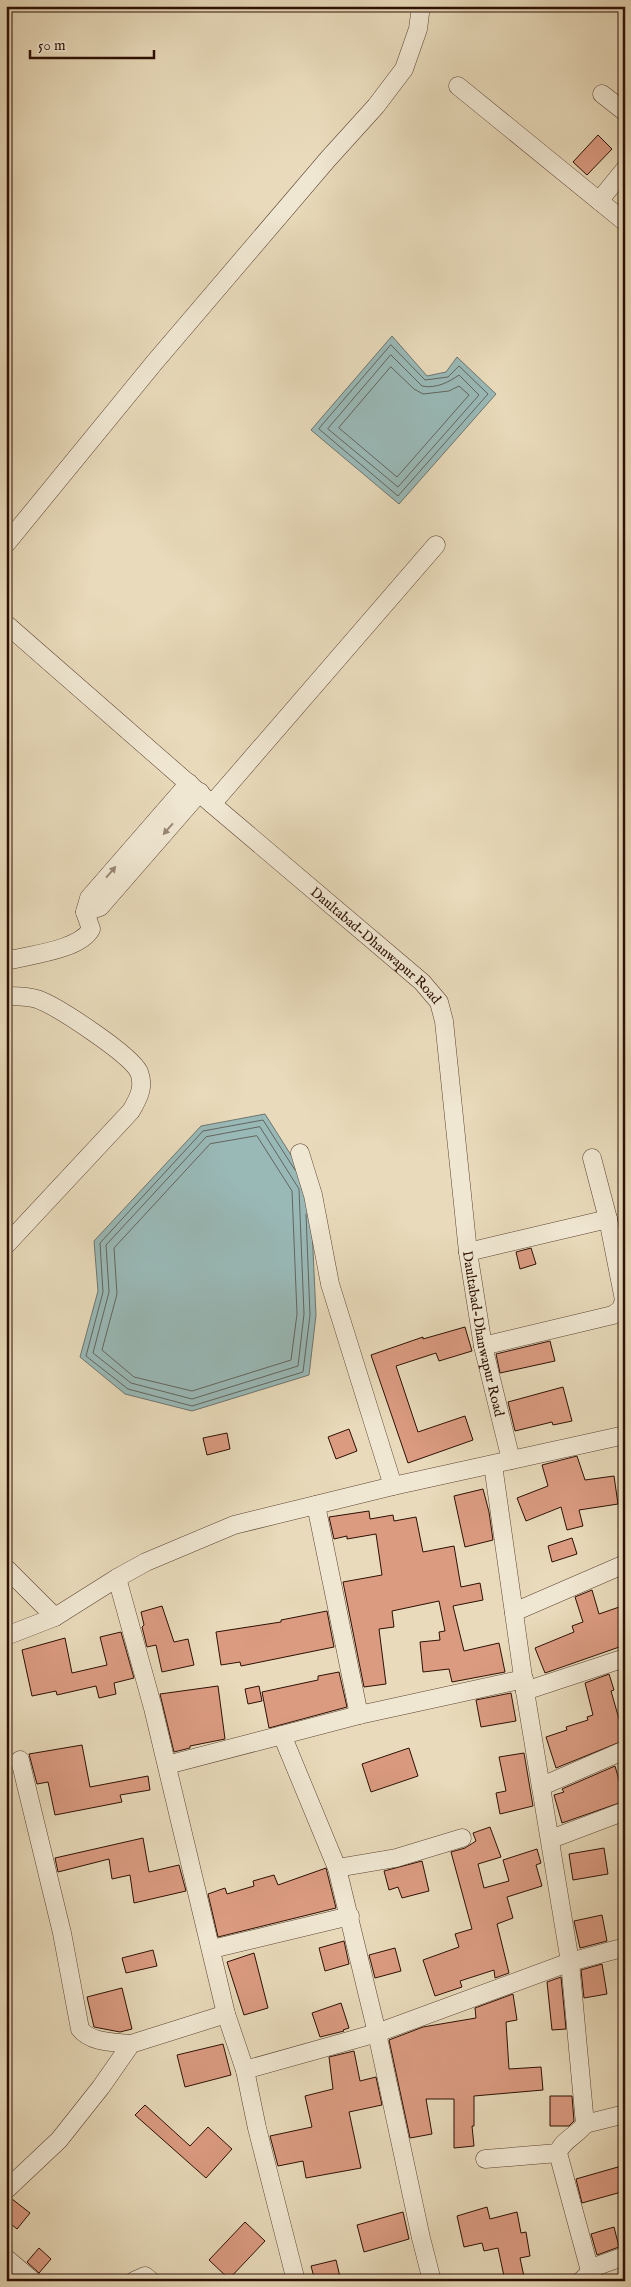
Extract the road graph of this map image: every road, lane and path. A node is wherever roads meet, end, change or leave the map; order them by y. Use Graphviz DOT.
graph roads {
  1 [pos="421,6"];
  2 [pos="458,86"];
  3 [pos="602,94"];
  4 [pos="625,112"];
  5 [pos="625,169"];
  6 [pos="599,201"];
  7 [pos="625,222"];
  8 [pos="6,544"];
  9 [pos="436,545"];
  10 [pos="6,624"];
  11 [pos="201,793"];
  12 [pos="6,961"];
  13 [pos="6,996"];
  14 [pos="300,1153"];
  15 [pos="592,1158"];
  16 [pos="608,1219"];
  17 [pos="6,1245"];
  18 [pos="468,1252"];
  19 [pos="483,1346"];
  20 [pos="625,1435"];
  21 [pos="511,1460"];
  22 [pos="493,1465"];
  23 [pos="393,1486"];
  24 [pos="316,1505"];
  25 [pos="625,1564"];
  26 [pos="6,1568"];
  27 [pos="117,1578"];
  28 [pos="514,1612"];
  29 [pos="55,1617"];
  30 [pos="6,1636"];
  31 [pos="625,1658"];
  32 [pos="524,1685"];
  33 [pos="359,1715"];
  34 [pos="282,1735"];
  35 [pos="625,1750"];
  36 [pos="20,1760"];
  37 [pos="167,1765"];
  38 [pos="542,1786"];
  39 [pos="625,1811"];
  40 [pos="462,1838"];
  41 [pos="551,1839"];
  42 [pos="337,1868"];
  43 [pos="350,1916"];
  44 [pos="212,1950"];
  45 [pos="625,1950"];
  46 [pos="570,1962"];
  47 [pos="226,2014"];
  48 [pos="377,2033"];
  49 [pos="130,2044"];
  50 [pos="245,2070"];
  51 [pos="625,2114"];
  52 [pos="585,2124"];
  53 [pos="558,2153"];
  54 [pos="485,2159"];
  55 [pos="6,2190"];
  56 [pos="625,2256"];
  57 [pos="6,2258"];
  58 [pos="585,2276"];
  59 [pos="430,2280"];
  60 [pos="33,2281"];
  61 [pos="134,2281"];
  62 [pos="151,2281"];
  63 [pos="296,2281"];
  1 -- 8 [label="street"];
  2 -- 6 [label="street"];
  3 -- 4 [label="street"];
  5 -- 6 [label="street"];
  6 -- 7 [label="street"];
  9 -- 11 [label="street"];
  10 -- 11 [label="street, Daultabad-Dhanwapur Road"];
  11 -- 12 [label="street"];
  11 -- 18 [label="street, Daultabad-Dhanwapur Road"];
  13 -- 17 [label="street"];
  14 -- 23 [label="street"];
  15 -- 16 [label="street"];
  16 -- 18 [label="street"];
  16 -- 19 [label="street"];
  18 -- 19 [label="street, Daultabad-Dhanwapur Road"];
  19 -- 21 [label="street, Daultabad-Dhanwapur Road"];
  20 -- 21 [label="street"];
  21 -- 22 [label="street"];
  22 -- 23 [label="street"];
  22 -- 28 [label="street"];
  23 -- 24 [label="street"];
  24 -- 27 [label="street"];
  24 -- 33 [label="street"];
  25 -- 28 [label="street"];
  26 -- 29 [label="street"];
  27 -- 29 [label="street"];
  27 -- 37 [label="street"];
  28 -- 32 [label="street"];
  29 -- 30 [label="street"];
  31 -- 32 [label="street"];
  32 -- 33 [label="street"];
  32 -- 38 [label="street"];
  33 -- 34 [label="street"];
  34 -- 37 [label="street"];
  34 -- 42 [label="street"];
  35 -- 38 [label="street"];
  36 -- 49 [label="street"];
  37 -- 44 [label="street"];
  38 -- 41 [label="street"];
  39 -- 41 [label="street"];
  40 -- 42 [label="street"];
  41 -- 46 [label="street"];
  42 -- 43 [label="street"];
  43 -- 44 [label="street"];
  43 -- 48 [label="street"];
  44 -- 47 [label="street"];
  45 -- 46 [label="street"];
  46 -- 48 [label="street"];
  46 -- 52 [label="street"];
  47 -- 49 [label="street"];
  47 -- 50 [label="street"];
  48 -- 50 [label="street"];
  48 -- 59 [label="street"];
  49 -- 55 [label="street"];
  50 -- 63 [label="street"];
  51 -- 52 [label="street"];
  52 -- 53 [label="street"];
  53 -- 54 [label="street"];
  53 -- 58 [label="street"];
  56 -- 58 [label="street"];
  57 -- 60 [label="street"];
  61 -- 62 [label="street"];
}
